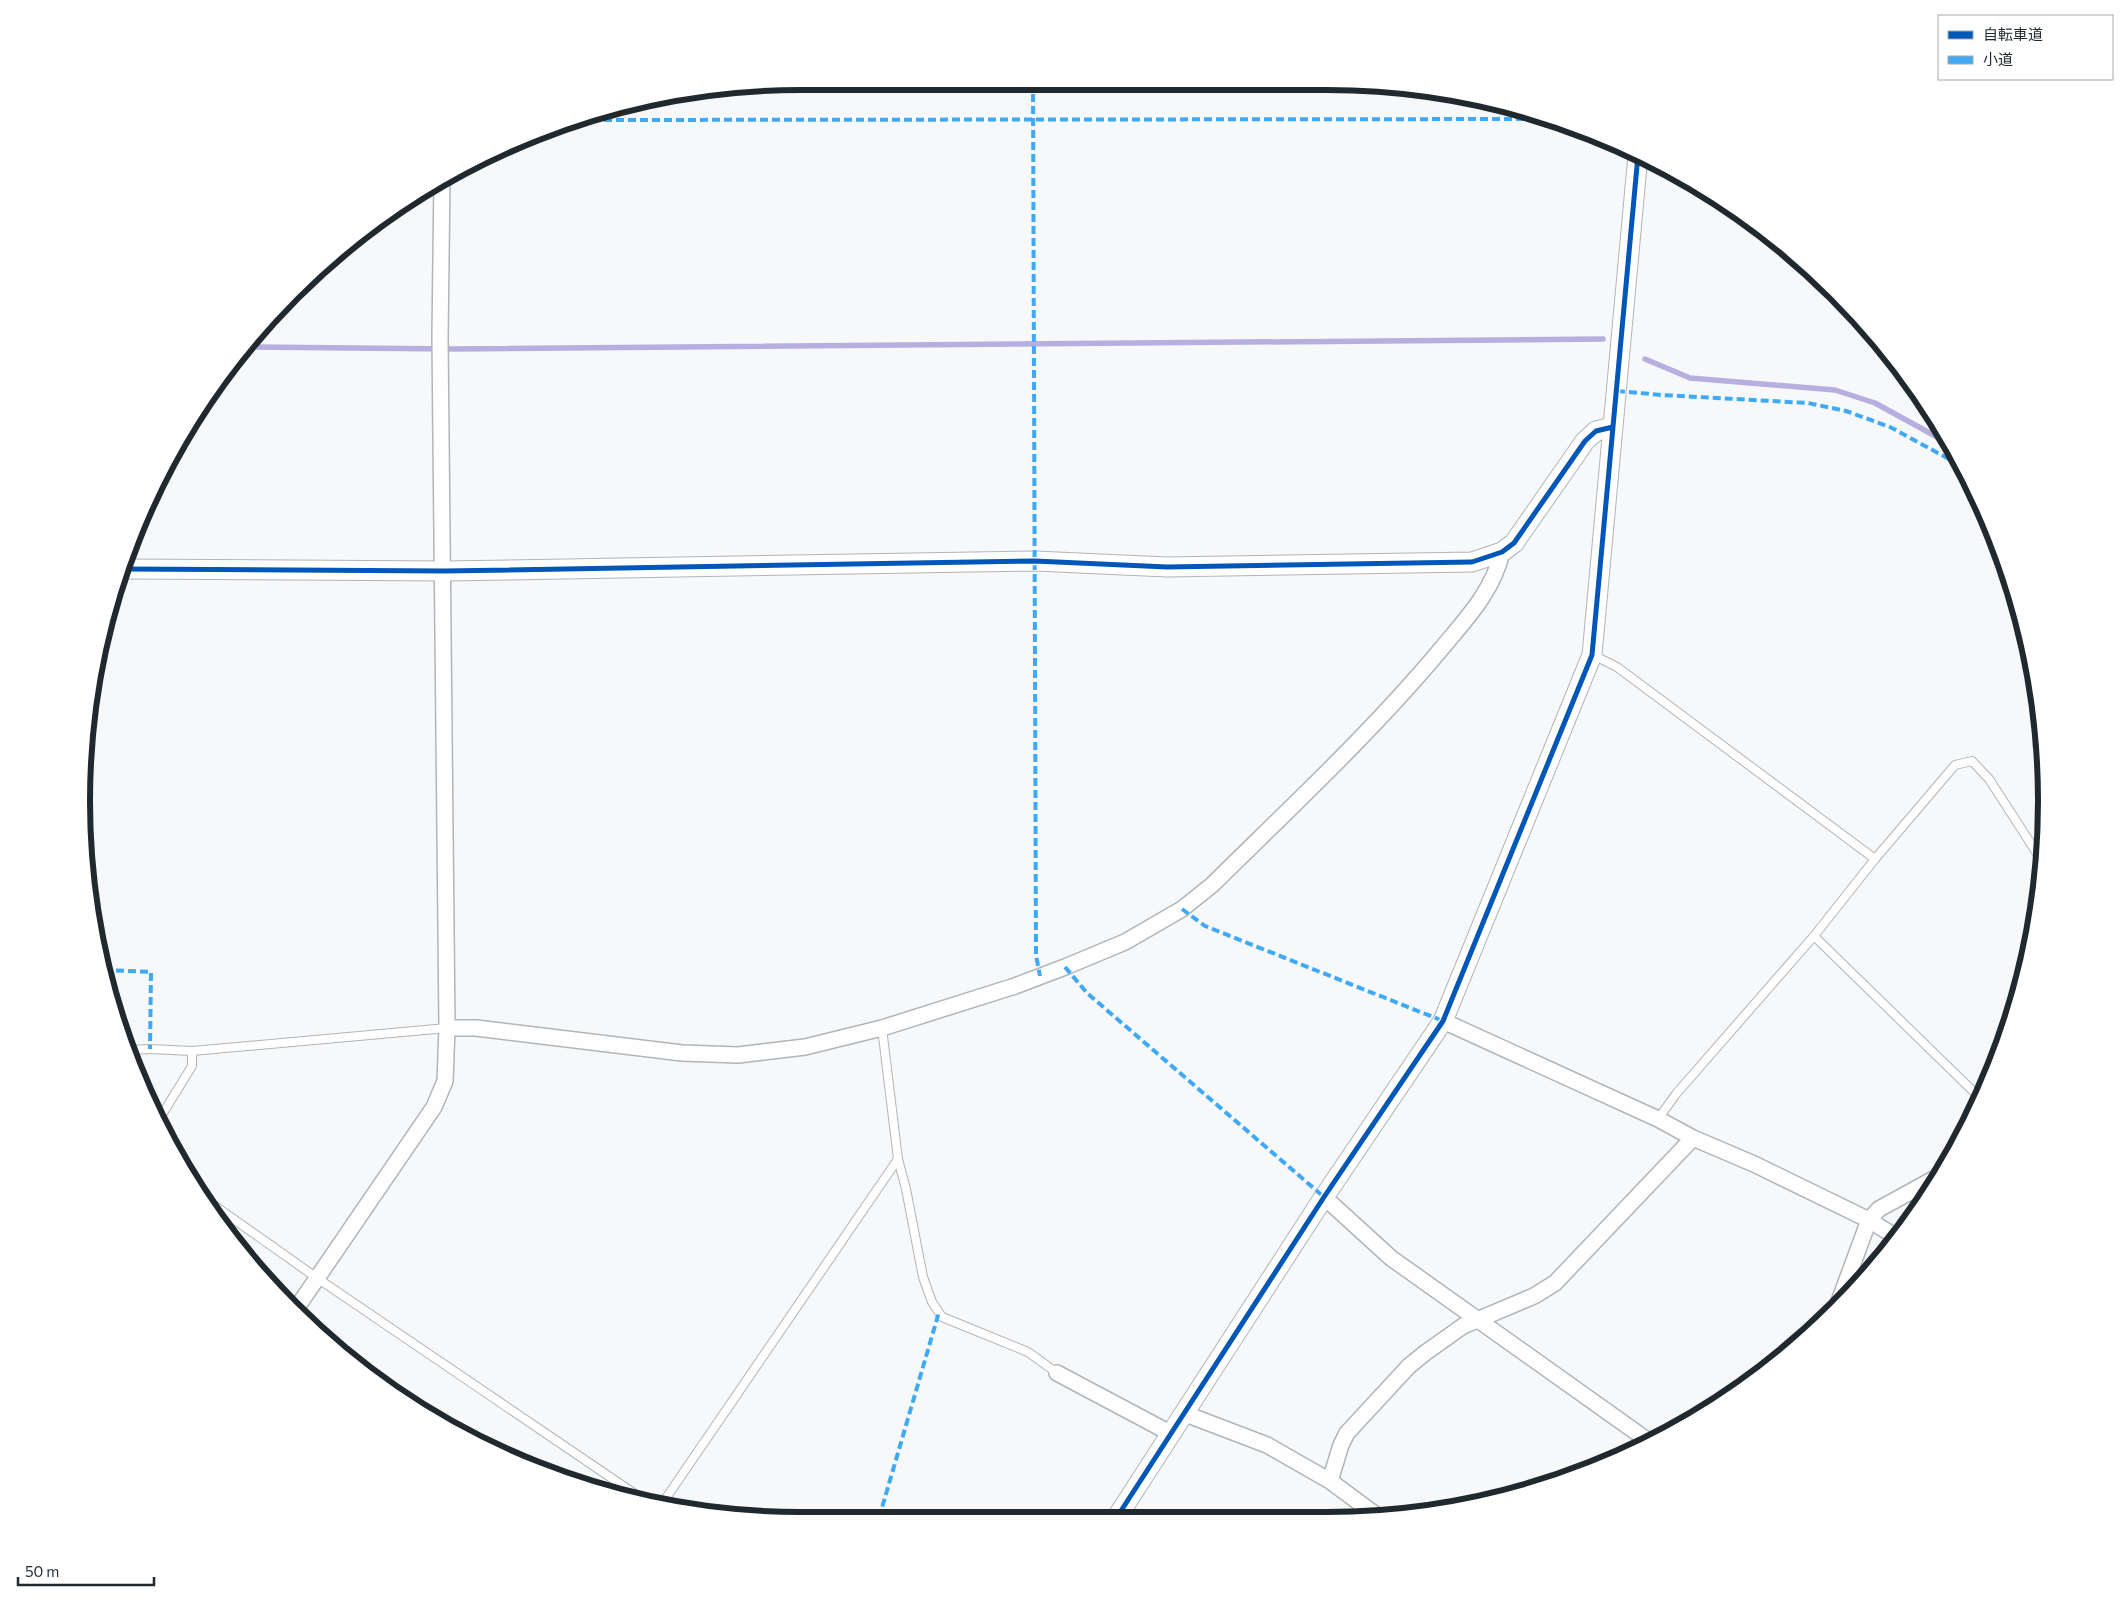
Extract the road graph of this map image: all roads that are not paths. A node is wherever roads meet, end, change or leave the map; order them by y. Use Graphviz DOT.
graph roads {
  1 [pos="1642,163"];
  2 [pos="442,187"];
  3 [pos="1613,427"];
  4 [pos="1502,552"];
  5 [pos="129,569"];
  6 [pos="444,571"];
  7 [pos="1592,655"];
  8 [pos="2036,851"];
  9 [pos="1875,858"];
  10 [pos="1814,936"];
  11 [pos="1444,1021"];
  12 [pos="447,1028"];
  13 [pos="882,1028"];
  14 [pos="135,1050"];
  15 [pos="192,1051"];
  16 [pos="1975,1093"];
  17 [pos="163,1114"];
  18 [pos="1658,1119"];
  19 [pos="1693,1138"];
  20 [pos="898,1159"];
  21 [pos="1927,1181"];
  22 [pos="1324,1198"];
  23 [pos="218,1207"];
  24 [pos="1869,1220"];
  25 [pos="1891,1234"];
  26 [pos="318,1278"];
  27 [pos="1843,1290"];
  28 [pos="299,1305"];
  29 [pos="1478,1319"];
  30 [pos="1056,1373"];
  31 [pos="1183,1413"];
  32 [pos="1170,1433"];
  33 [pos="1644,1438"];
  34 [pos="1330,1481"];
  35 [pos="631,1491"];
  36 [pos="666,1499"];
  37 [pos="1369,1510"];
  38 [pos="1120,1512"];
  1 -- 3 [label="street"];
  2 -- 6 [label="street"];
  3 -- 4 [label="street"];
  3 -- 7 [label="street"];
  4 -- 6 [label="street"];
  4 -- 13 [label="street"];
  5 -- 6 [label="street"];
  6 -- 12 [label="street"];
  7 -- 9 [label="lane"];
  7 -- 11 [label="street"];
  8 -- 9 [label="lane"];
  9 -- 10 [label="lane"];
  10 -- 16 [label="lane"];
  10 -- 18 [label="lane"];
  11 -- 18 [label="street"];
  11 -- 22 [label="street"];
  12 -- 13 [label="street"];
  12 -- 15 [label="lane"];
  12 -- 26 [label="street"];
  13 -- 20 [label="lane"];
  14 -- 15 [label="lane"];
  15 -- 17 [label="lane"];
  18 -- 19 [label="street"];
  19 -- 24 [label="street"];
  19 -- 29 [label="street"];
  20 -- 30 [label="lane"];
  20 -- 36 [label="lane"];
  21 -- 24 [label="street"];
  22 -- 29 [label="street"];
  22 -- 31 [label="street"];
  23 -- 26 [label="lane"];
  24 -- 25 [label="street"];
  24 -- 27 [label="street"];
  26 -- 28 [label="street"];
  26 -- 35 [label="lane"];
  29 -- 33 [label="street"];
  29 -- 34 [label="street"];
  30 -- 32 [label="street"];
  31 -- 32 [label="street"];
  31 -- 34 [label="street"];
  32 -- 38 [label="street"];
  34 -- 37 [label="street"];
}
